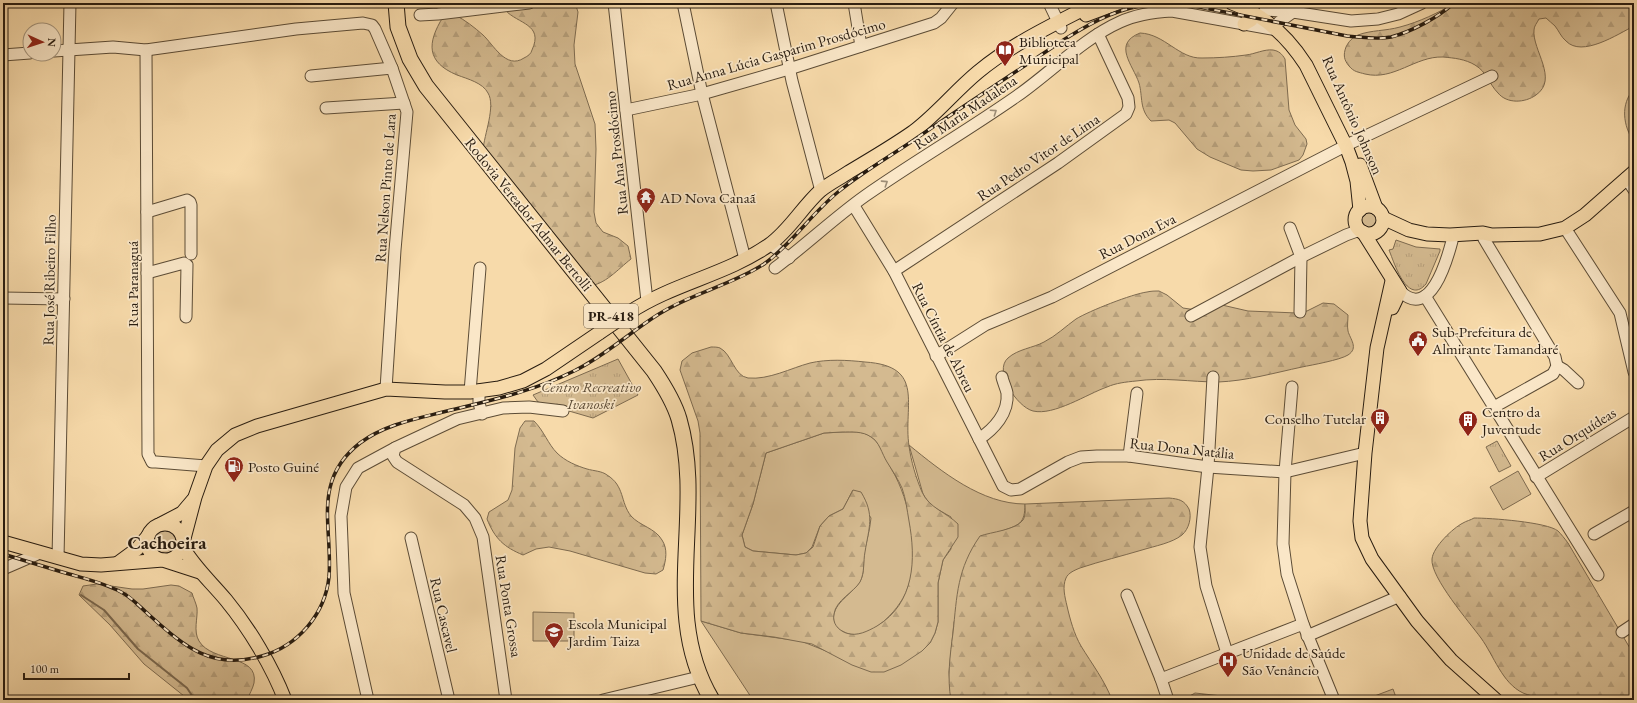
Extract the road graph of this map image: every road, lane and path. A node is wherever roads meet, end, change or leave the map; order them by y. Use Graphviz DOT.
graph roads {
  1 [pos="70,3"];
  2 [pos="396,3"];
  3 [pos="529,3"];
  4 [pos="614,3"];
  5 [pos="683,3"];
  6 [pos="776,3"];
  7 [pos="854,3"];
  8 [pos="954,3"];
  9 [pos="1049,3"];
  10 [pos="1095,3"];
  11 [pos="1118,3"];
  12 [pos="1232,3"];
  13 [pos="1422,3"];
  14 [pos="457,7"];
  15 [pos="1251,8"];
  16 [pos="1265,10"];
  17 [pos="1292,12"];
  18 [pos="420,15"];
  19 [pos="1060,25"];
  20 [pos="1249,25"];
  21 [pos="1276,25"];
  22 [pos="1098,34"];
  23 [pos="861,46"];
  24 [pos="62,50"];
  25 [pos="69,50"];
  26 [pos="146,50"];
  27 [pos="22,54"];
  28 [pos="3,55"];
  29 [pos="392,68"];
  30 [pos="790,69"];
  31 [pos="311,76"];
  32 [pos="1492,76"];
  33 [pos="702,94"];
  34 [pos="404,103"];
  35 [pos="326,108"];
  36 [pos="626,110"];
  37 [pos="1349,145"];
  38 [pos="1630,175"];
  39 [pos="821,190"];
  40 [pos="1634,190"];
  41 [pos="854,206"];
  42 [pos="1360,210"];
  43 [pos="147,212"];
  44 [pos="1373,224"];
  45 [pos="1290,228"];
  46 [pos="1565,228"];
  47 [pos="1486,236"];
  48 [pos="1452,241"];
  49 [pos="770,244"];
  50 [pos="191,254"];
  51 [pos="1301,257"];
  52 [pos="789,258"];
  53 [pos="745,259"];
  54 [pos="480,268"];
  55 [pos="775,268"];
  56 [pos="894,271"];
  57 [pos="147,273"];
  58 [pos="1396,286"];
  59 [pos="1426,296"];
  60 [pos="3,298"];
  61 [pos="64,299"];
  62 [pos="647,301"];
  63 [pos="1300,312"];
  64 [pos="1191,316"];
  65 [pos="186,318"];
  66 [pos="1634,321"];
  67 [pos="1624,326"];
  68 [pos="936,356"];
  69 [pos="1557,366"];
  70 [pos="1634,372"];
  71 [pos="1002,377"];
  72 [pos="1214,377"];
  73 [pos="1578,384"];
  74 [pos="1292,387"];
  75 [pos="386,389"];
  76 [pos="475,391"];
  77 [pos="1136,393"];
  78 [pos="1494,407"];
  79 [pos="564,411"];
  80 [pos="482,414"];
  81 [pos="1634,416"];
  82 [pos="979,440"];
  83 [pos="395,448"];
  84 [pos="1365,453"];
  85 [pos="1129,456"];
  86 [pos="206,466"];
  87 [pos="1208,467"];
  88 [pos="1285,472"];
  89 [pos="1536,477"];
  90 [pos="1003,486"];
  91 [pos="195,497"];
  92 [pos="1634,511"];
  93 [pos="161,524"];
  94 [pos="1594,534"];
  95 [pos="148,536"];
  96 [pos="411,538"];
  97 [pos="3,542"];
  98 [pos="182,546"];
  99 [pos="40,553"];
  100 [pos="58,558"];
  101 [pos="163,560"];
  102 [pos="117,563"];
  103 [pos="3,569"];
  104 [pos="200,572"];
  105 [pos="1598,575"];
  106 [pos="1126,595"];
  107 [pos="1400,596"];
  108 [pos="1303,624"];
  109 [pos="1634,624"];
  110 [pos="1622,632"];
  111 [pos="1307,636"];
  112 [pos="1227,652"];
  113 [pos="699,677"];
  114 [pos="1162,678"];
  115 [pos="285,700"];
  116 [pos="368,700"];
  117 [pos="449,700"];
  118 [pos="506,700"];
  119 [pos="603,700"];
  120 [pos="712,700"];
  121 [pos="1168,700"];
  122 [pos="1334,700"];
  123 [pos="1496,700"];
  1 -- 25 [label="street, Rua José Ribeiro Filho"];
  2 -- 113 [label="highway, Rodovia Vereador Admar Bertolli / PR-418"];
  3 -- 14 [label="street"];
  4 -- 36 [label="street, Rua Ana Prosdócimo"];
  5 -- 33 [label="street"];
  6 -- 30 [label="street"];
  7 -- 23 [label="street"];
  8 -- 23 [label="street, Rua Anna Lúcia Gasparim Prosdócimo"];
  9 -- 19 [label="street"];
  10 -- 19 [label="main road"];
  11 -- 19 [label="main road"];
  12 -- 15 [label="main road"];
  13 -- 17 [label="street"];
  14 -- 18 [label="street"];
  15 -- 16 [label="main road"];
  15 -- 20 [label="main road"];
  15 -- 21 [label="main road"];
  16 -- 17 [label="street"];
  16 -- 21 [label="main road"];
  17 -- 21 [label="street"];
  19 -- 39 [label="main road"];
  20 -- 21 [label="street, Rua Maria Madalena"];
  20 -- 22 [label="street, Rua Maria Madalena"];
  21 -- 37 [label="main road, Rua Antônio Johnson"];
  41 -- 22 [label="street, Rua Maria Madalena, one-way"];
  22 -- 56 [label="street, Rua Pedro Vitor de Lima"];
  23 -- 30 [label="street, Rua Anna Lúcia Gasparim Prosdócimo"];
  24 -- 25 [label="street"];
  25 -- 26 [label="street"];
  25 -- 61 [label="street, Rua José Ribeiro Filho"];
  26 -- 29 [label="street, Rua Nelson Pinto de Lara"];
  26 -- 43 [label="street, Rua Paranaguá"];
  27 -- 28 [label="street"];
  29 -- 31 [label="street"];
  29 -- 34 [label="street, Rua Nelson Pinto de Lara"];
  30 -- 33 [label="street, Rua Anna Lúcia Gasparim Prosdócimo"];
  30 -- 39 [label="street"];
  32 -- 37 [label="street, Rua Dona Eva"];
  33 -- 36 [label="street, Rua Anna Lúcia Gasparim Prosdócimo"];
  33 -- 53 [label="street"];
  34 -- 35 [label="street"];
  34 -- 75 [label="street, Rua Nelson Pinto de Lara"];
  36 -- 62 [label="street, Rua Ana Prosdócimo"];
  37 -- 42 [label="main road, Rua Antônio Johnson"];
  37 -- 44 [label="main road, Rua Antônio Johnson"];
  37 -- 68 [label="street, Rua Dona Eva"];
  38 -- 40 [label="street"];
  38 -- 46 [label="main road"];
  39 -- 49 [label="main road"];
  41 -- 52 [label="street, Rua Maria Madalena"];
  41 -- 56 [label="street, Rua Cíntia de Abreu"];
  42 -- 44 [label="main road"];
  42 -- 44 [label="main road, Rua Antônio Johnson"];
  43 -- 50 [label="street"];
  43 -- 57 [label="street, Rua Paranaguá"];
  44 -- 47 [label="main road"];
  44 -- 48 [label="main road"];
  44 -- 51 [label="street"];
  44 -- 58 [label="main road"];
  45 -- 51 [label="street"];
  46 -- 47 [label="main road"];
  46 -- 67 [label="street"];
  47 -- 48 [label="main road"];
  47 -- 69 [label="street"];
  48 -- 59 [label="street"];
  49 -- 52 [label="street"];
  49 -- 53 [label="main road"];
  51 -- 63 [label="street"];
  51 -- 64 [label="street"];
  52 -- 55 [label="street, Rua Maria Madalena"];
  53 -- 62 [label="main road"];
  54 -- 76 [label="street"];
  56 -- 68 [label="street, Rua Cíntia de Abreu"];
  57 -- 65 [label="street"];
  57 -- 86 [label="street, Rua Paranaguá"];
  58 -- 59 [label="street"];
  58 -- 84 [label="main road"];
  59 -- 78 [label="street"];
  60 -- 61 [label="street"];
  61 -- 100 [label="street, Rua José Ribeiro Filho"];
  62 -- 76 [label="main road, bridge"];
  66 -- 67 [label="street"];
  67 -- 70 [label="street"];
  68 -- 82 [label="street, Rua Cíntia de Abreu"];
  69 -- 73 [label="street"];
  69 -- 78 [label="street"];
  71 -- 82 [label="street"];
  72 -- 87 [label="street"];
  74 -- 88 [label="street"];
  75 -- 76 [label="main road"];
  75 -- 86 [label="main road"];
  76 -- 80 [label="street"];
  77 -- 85 [label="street"];
  78 -- 89 [label="street"];
  79 -- 80 [label="street"];
  80 -- 83 [label="street"];
  81 -- 89 [label="street, Rua Orquídeas"];
  82 -- 90 [label="street, Rua Cíntia de Abreu"];
  83 -- 116 [label="street"];
  83 -- 118 [label="street, Rua Ponta Grossa"];
  84 -- 88 [label="street, Rua Dona Natália"];
  84 -- 107 [label="main road"];
  85 -- 87 [label="street, Rua Dona Natália"];
  85 -- 90 [label="street, Rua Dona Natália"];
  86 -- 91 [label="main road"];
  87 -- 88 [label="street, Rua Dona Natália"];
  87 -- 112 [label="street"];
  88 -- 108 [label="street"];
  89 -- 105 [label="street"];
  91 -- 93 [label="main road"];
  91 -- 98 [label="main road"];
  92 -- 94 [label="street"];
  93 -- 95 [label="main road"];
  93 -- 98 [label="main road"];
  95 -- 101 [label="main road"];
  95 -- 102 [label="main road"];
  96 -- 117 [label="street, Rua Cascavel"];
  97 -- 99 [label="main road"];
  98 -- 101 [label="main road"];
  98 -- 104 [label="main road"];
  99 -- 100 [label="main road"];
  99 -- 103 [label="street"];
  100 -- 102 [label="main road"];
  101 -- 102 [label="main road"];
  101 -- 104 [label="main road"];
  104 -- 115 [label="main road"];
  106 -- 114 [label="street"];
  107 -- 111 [label="street"];
  107 -- 123 [label="main road"];
  108 -- 111 [label="street"];
  108 -- 112 [label="street"];
  109 -- 110 [label="street"];
  111 -- 122 [label="street"];
  112 -- 114 [label="street"];
  113 -- 119 [label="street"];
  113 -- 120 [label="highway, Rodovia Vereador Admar Bertolli / PR-418"];
  114 -- 121 [label="street"];
}
